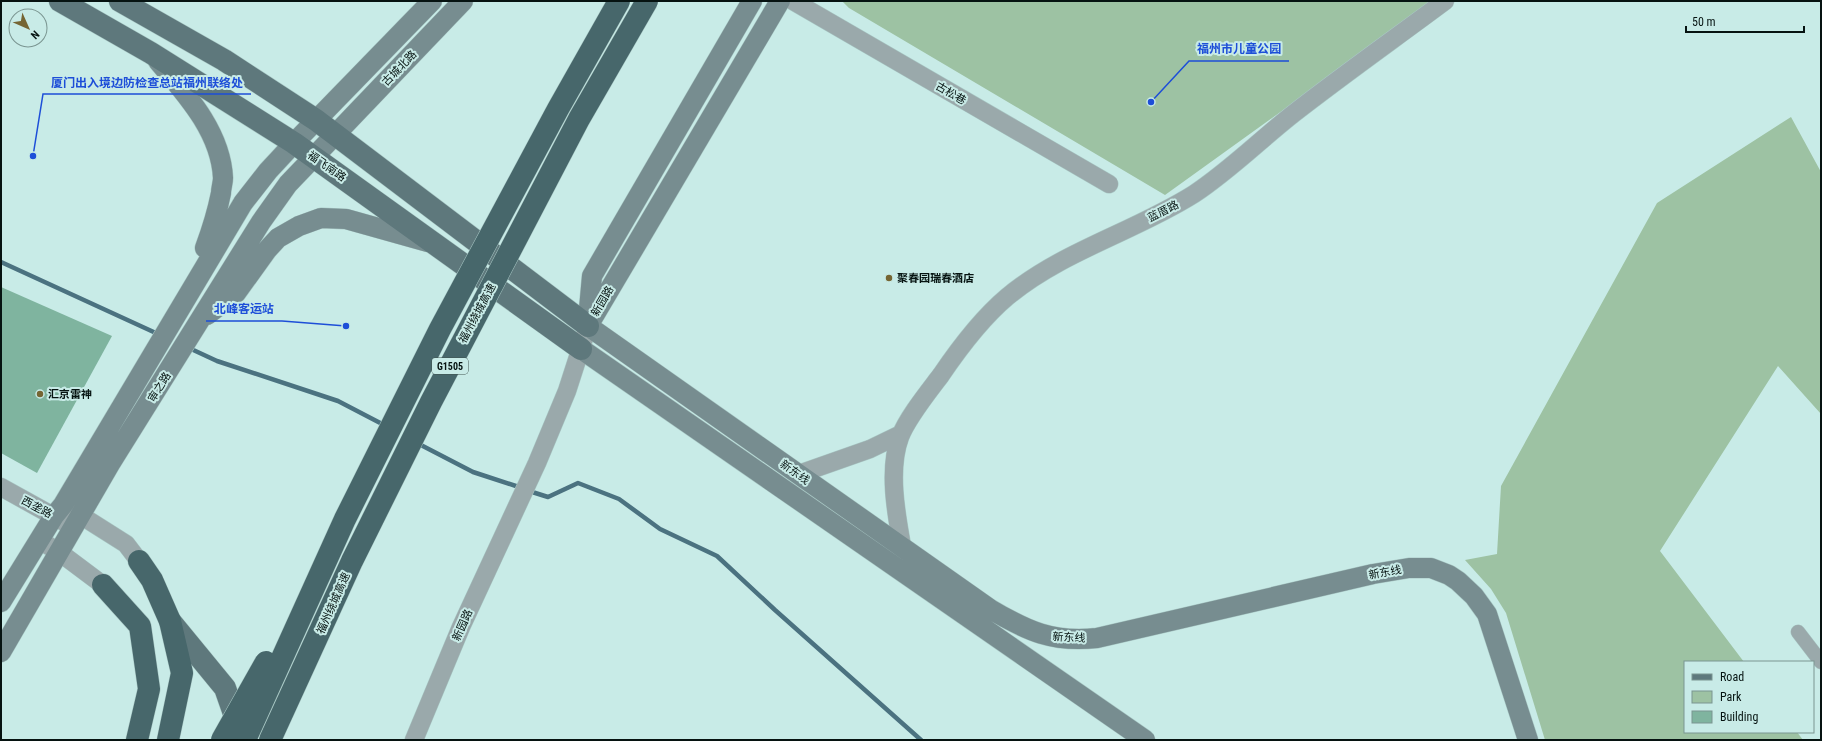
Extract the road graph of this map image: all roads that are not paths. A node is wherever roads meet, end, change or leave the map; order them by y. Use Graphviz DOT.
graph roads {
  1 [pos="60,1"];
  2 [pos="120,1"];
  3 [pos="432,1"];
  4 [pos="463,1"];
  5 [pos="619,1"];
  6 [pos="647,1"];
  7 [pos="752,1"];
  8 [pos="780,1"];
  9 [pos="793,1"];
  10 [pos="1445,1"];
  11 [pos="151,53"];
  12 [pos="316,120"];
  13 [pos="334,134"];
  14 [pos="294,143"];
  15 [pos="313,156"];
  16 [pos="1109,184"];
  17 [pos="435,244"];
  18 [pos="178,313"];
  19 [pos="197,323"];
  20 [pos="588,326"];
  21 [pos="580,349"];
  22 [pos="901,434"];
  23 [pos="799,474"];
  24 [pos="1,487"];
  25 [pos="58,510"];
  26 [pos="345,519"];
  27 [pos="77,521"];
  28 [pos="39,540"];
  29 [pos="902,546"];
  30 [pos="59,552"];
  31 [pos="139,561"];
  32 [pos="103,585"];
  33 [pos="1,602"];
  34 [pos="170,621"];
  35 [pos="1798,632"];
  36 [pos="1,652"];
  37 [pos="1821,662"];
  38 [pos="137,740"];
  39 [pos="168,740"];
  40 [pos="222,740"];
  41 [pos="244,740"];
  42 [pos="270,740"];
  43 [pos="414,740"];
  44 [pos="1144,740"];
  45 [pos="1528,740"];
  1 -- 11 [label="main road, 福飞南路"];
  2 -- 12 [label="main road"];
  3 -- 12 [label="main road, 古城北路"];
  4 -- 13 [label="main road, 古城北路"];
  5 -- 26 [label="highway, G1505, bridge"];
  6 -- 42 [label="highway, 福州绕城高速 / G1505, bridge"];
  7 -- 20 [label="main road, 新园路"];
  8 -- 20 [label="main road, 新园路"];
  9 -- 16 [label="street, 古松巷"];
  10 -- 22 [label="street, 蓝厝路"];
  11 -- 14 [label="main road, 福飞南路"];
  11 -- 18 [label="main road"];
  12 -- 13 [label="main road"];
  12 -- 14 [label="main road, 审之路"];
  13 -- 15 [label="main road, 审之路"];
  13 -- 20 [label="main road"];
  14 -- 15 [label="main road, 福飞南路"];
  14 -- 18 [label="main road, 审之路"];
  15 -- 17 [label="main road, 福飞南路"];
  15 -- 19 [label="main road, 审之路"];
  17 -- 19 [label="main road"];
  17 -- 21 [label="main road, 福飞南路"];
  18 -- 25 [label="main road, 审之路"];
  19 -- 27 [label="main road, 审之路"];
  20 -- 21 [label="street, 新园路"];
  20 -- 23 [label="main road, 新东线"];
  21 -- 43 [label="street, 新园路"];
  21 -- 44 [label="main road, 新东线"];
  22 -- 23 [label="street"];
  22 -- 29 [label="street"];
  23 -- 29 [label="main road, 新东线"];
  24 -- 25 [label="street, 西垄路"];
  25 -- 27 [label="street, 西垄路"];
  25 -- 28 [label="main road, 审之路"];
  26 -- 40 [label="highway, bridge"];
  26 -- 41 [label="highway, G1505, bridge"];
  27 -- 30 [label="main road, 审之路"];
  27 -- 31 [label="street, 西垄路"];
  28 -- 30 [label="street"];
  28 -- 33 [label="main road, 审之路"];
  29 -- 45 [label="main road, 新东线"];
  30 -- 32 [label="street"];
  30 -- 36 [label="main road, 审之路"];
  31 -- 34 [label="highway"];
  32 -- 38 [label="highway"];
  34 -- 39 [label="highway"];
  34 -- 41 [label="main road"];
  35 -- 37 [label="street"];
}
